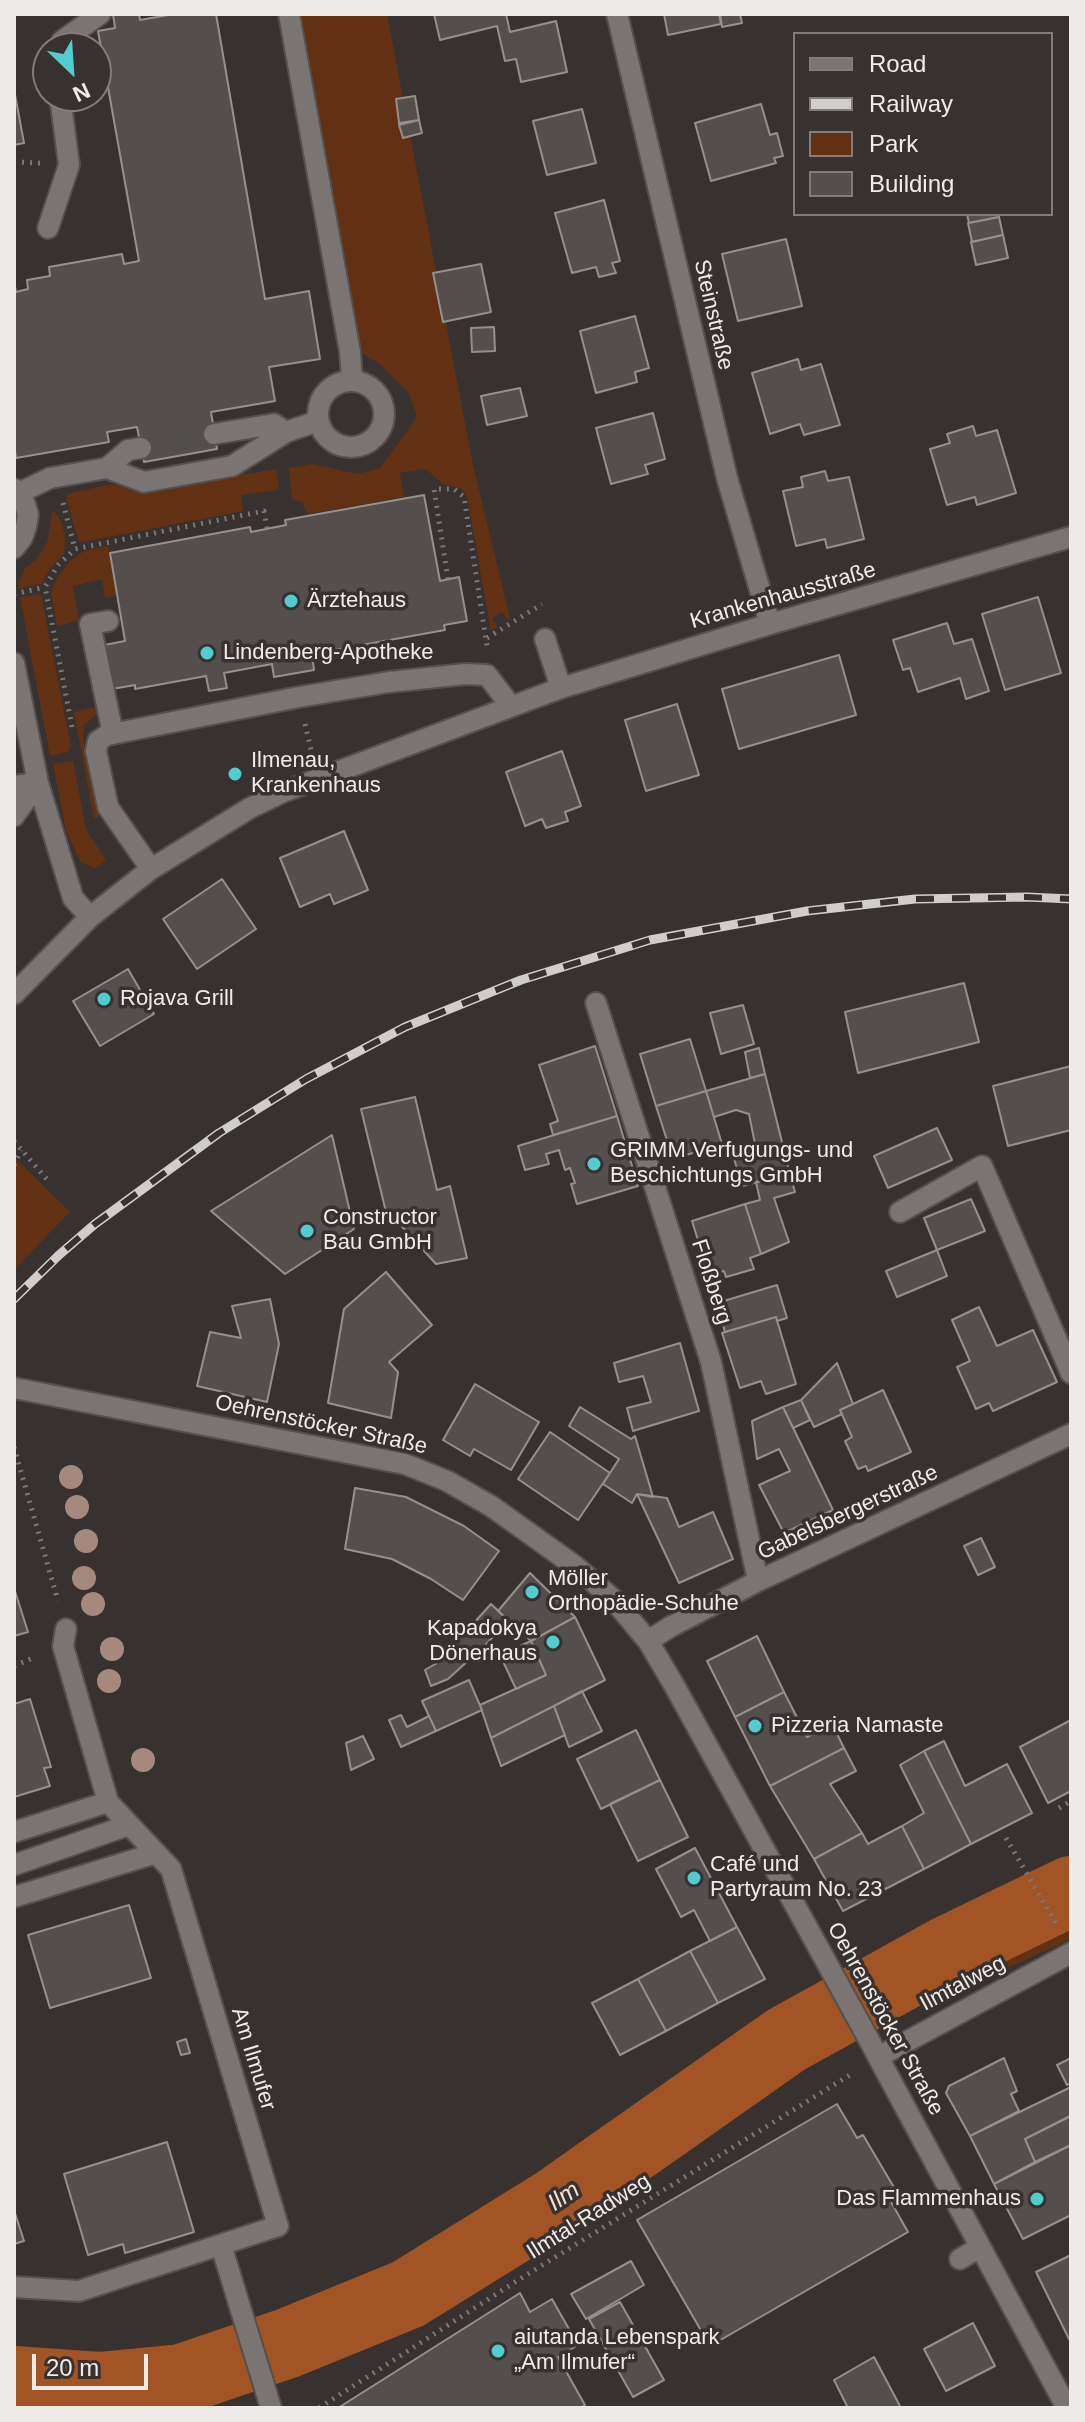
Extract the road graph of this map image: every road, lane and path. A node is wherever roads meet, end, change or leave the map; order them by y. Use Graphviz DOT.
graph roads {
  1 [pos="100,14"];
  2 [pos="289,14"];
  3 [pos="617,14"];
  4 [pos="75,32"];
  5 [pos="62,112"];
  6 [pos="48,228"];
  7 [pos="352,380"];
  8 [pos="318,421"];
  9 [pos="286,432"];
  10 [pos="214,434"];
  11 [pos="141,448"];
  12 [pos="107,468"];
  13 [pos="50,478"];
  14 [pos="17,491"];
  15 [pos="1071,537"];
  16 [pos="14,548"];
  17 [pos="75,549"];
  18 [pos="448,579"];
  19 [pos="45,587"];
  20 [pos="14,594"];
  21 [pos="542,604"];
  22 [pos="108,621"];
  23 [pos="770,624"];
  24 [pos="487,638"];
  25 [pos="545,639"];
  26 [pos="14,663"];
  27 [pos="487,675"];
  28 [pos="561,688"];
  29 [pos="299,697"];
  30 [pos="511,706"];
  31 [pos="113,734"];
  32 [pos="318,778"];
  33 [pos="38,783"];
  34 [pos="14,786"];
  35 [pos="14,816"];
  36 [pos="151,869"];
  37 [pos="90,917"];
  38 [pos="14,994"];
  39 [pos="596,1003"];
  40 [pos="14,1141"];
  41 [pos="21,1150"];
  42 [pos="14,1165"];
  43 [pos="50,1183"];
  44 [pos="900,1212"];
  45 [pos="1071,1373"];
  46 [pos="14,1388"];
  47 [pos="1071,1434"];
  48 [pos="14,1447"];
  49 [pos="758,1581"];
  50 [pos="66,1629"];
  51 [pos="648,1641"];
  52 [pos="1071,1801"];
  53 [pos="108,1802"];
  54 [pos="1059,1808"];
  55 [pos="129,1825"];
  56 [pos="14,1832"];
  57 [pos="1006,1838"];
  58 [pos="156,1853"];
  59 [pos="14,1865"];
  60 [pos="14,1897"];
  61 [pos="1068,1946"];
  62 [pos="878,2057"];
  63 [pos="221,2245"];
  64 [pos="980,2247"];
  65 [pos="960,2259"];
  66 [pos="14,2287"];
  67 [pos="270,2402"];
  68 [pos="319,2408"];
  69 [pos="1067,2408"];
  1 -- 4 [label="street"];
  2 -- 7 [label="street"];
  3 -- 23 [label="street, Steinstraße"];
  5 -- 6 [label="street"];
  7 -- 8 [label="street"];
  7 -- 8 [label="street"];
  8 -- 9 [label="street"];
  9 -- 10 [label="street"];
  9 -- 12 [label="street"];
  11 -- 12 [label="street"];
  12 -- 13 [label="street"];
  13 -- 14 [label="street"];
  13 -- 17 [label="path"];
  14 -- 16 [label="street"];
  15 -- 23 [label="street, Krankenhausstraße"];
  18 -- 24 [label="path"];
  19 -- 20 [label="path"];
  21 -- 24 [label="path"];
  22 -- 31 [label="street"];
  23 -- 28 [label="street, Krankenhausstraße"];
  24 -- 27 [label="path"];
  25 -- 28 [label="street"];
  26 -- 33 [label="street"];
  27 -- 29 [label="street"];
  27 -- 30 [label="street"];
  28 -- 30 [label="street, Krankenhausstraße"];
  29 -- 31 [label="street"];
  29 -- 32 [label="path"];
  30 -- 32 [label="street, Krankenhausstraße"];
  31 -- 36 [label="street"];
  32 -- 36 [label="street, Krankenhausstraße"];
  33 -- 34 [label="street"];
  33 -- 35 [label="street"];
  33 -- 37 [label="street"];
  36 -- 37 [label="street, Krankenhausstraße"];
  37 -- 38 [label="street, Krankenhausstraße"];
  39 -- 49 [label="street, Floßberg"];
  40 -- 41 [label="path"];
  41 -- 42 [label="path"];
  41 -- 43 [label="path"];
  44 -- 45 [label="street"];
  46 -- 51 [label="street, Oehrenstöcker Straße"];
  47 -- 49 [label="street, Gabelsbergerstraße"];
  48 -- 50 [label="path"];
  49 -- 51 [label="street, Gabelsbergerstraße"];
  50 -- 53 [label="street, Am Ilmufer"];
  51 -- 62 [label="street, Oehrenstöcker Straße"];
  52 -- 54 [label="path"];
  53 -- 55 [label="street, Am Ilmufer"];
  53 -- 56 [label="street"];
  55 -- 58 [label="street, Am Ilmufer"];
  55 -- 59 [label="street"];
  57 -- 61 [label="path"];
  58 -- 60 [label="street"];
  58 -- 63 [label="street, Am Ilmufer"];
  61 -- 62 [label="street, Ilmtalweg"];
  62 -- 64 [label="street, Oehrenstöcker Straße"];
  62 -- 68 [label="path, Ilmtal-Radweg"];
  63 -- 66 [label="street, Am Ilmufer"];
  63 -- 67 [label="street"];
  64 -- 65 [label="street"];
  64 -- 69 [label="street, Oehrenstöcker Straße"];
}
